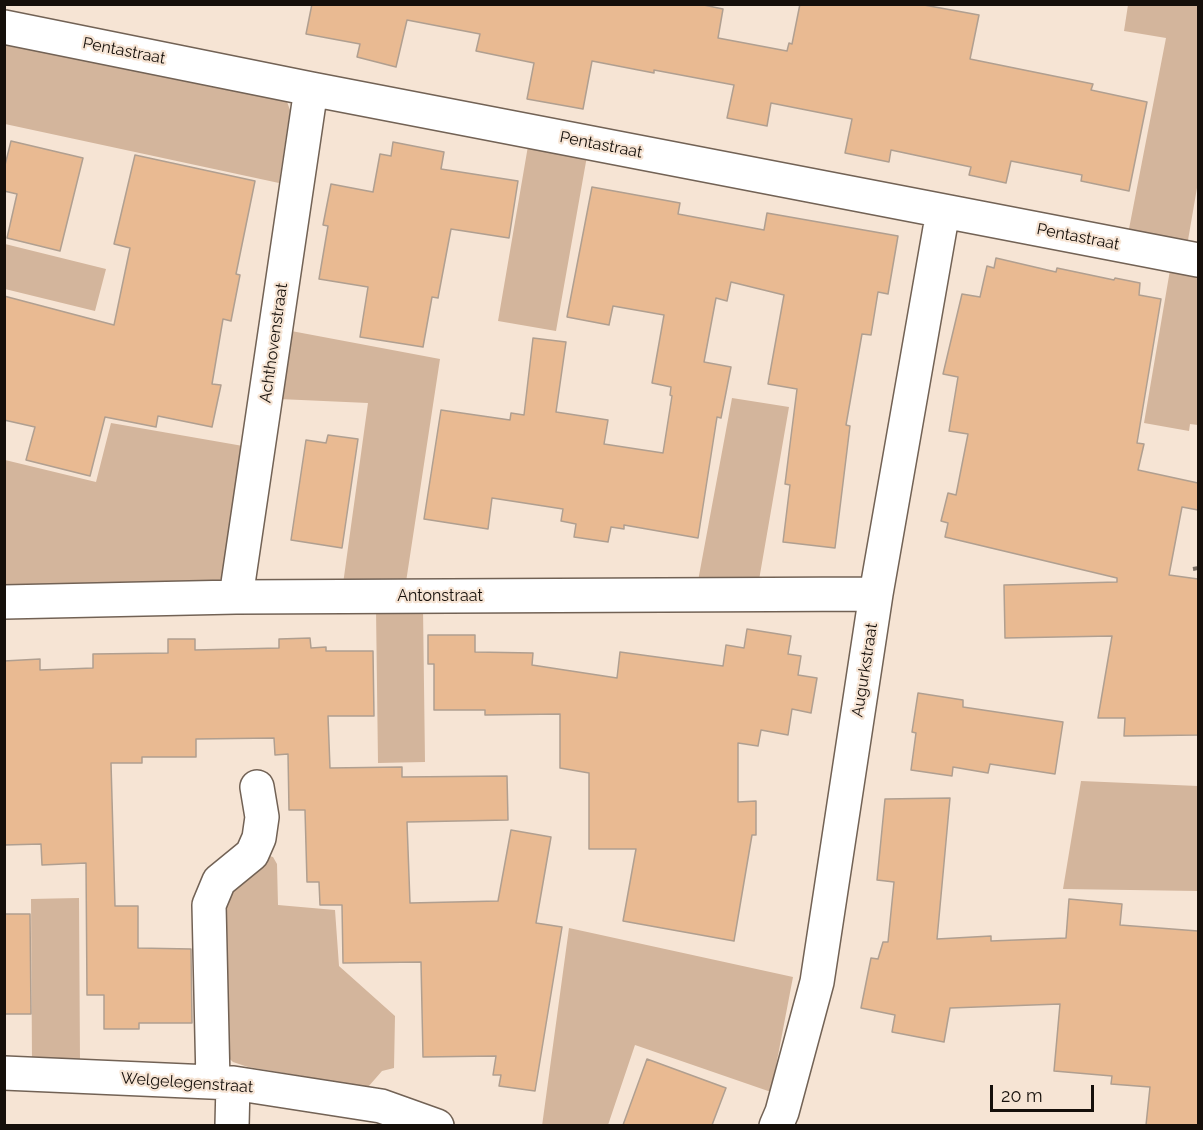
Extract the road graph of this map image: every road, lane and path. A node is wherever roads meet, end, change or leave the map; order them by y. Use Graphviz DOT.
graph roads {
  1 [pos="4,27"];
  2 [pos="311,89"];
  3 [pos="943,211"];
  4 [pos="1198,260"];
  5 [pos="876,594"];
  6 [pos="236,597"];
  7 [pos="4,602"];
  8 [pos="256,787"];
  9 [pos="4,1073"];
  10 [pos="223,1083"];
  11 [pos="232,1125"];
  12 [pos="437,1125"];
  13 [pos="776,1125"];
  1 -- 2 [label="street, Pentastraat"];
  2 -- 3 [label="street, Pentastraat"];
  2 -- 6 [label="street, Achthovenstraat"];
  3 -- 4 [label="street, Pentastraat"];
  3 -- 5 [label="street, Augurkstraat"];
  5 -- 6 [label="street, Antonstraat"];
  5 -- 13 [label="street, Augurkstraat"];
  6 -- 7 [label="street, Antonstraat"];
  8 -- 10 [label="street"];
  9 -- 10 [label="street, Welgelegenstraat"];
  10 -- 11 [label="street"];
  10 -- 12 [label="street, Welgelegenstraat"];
}
